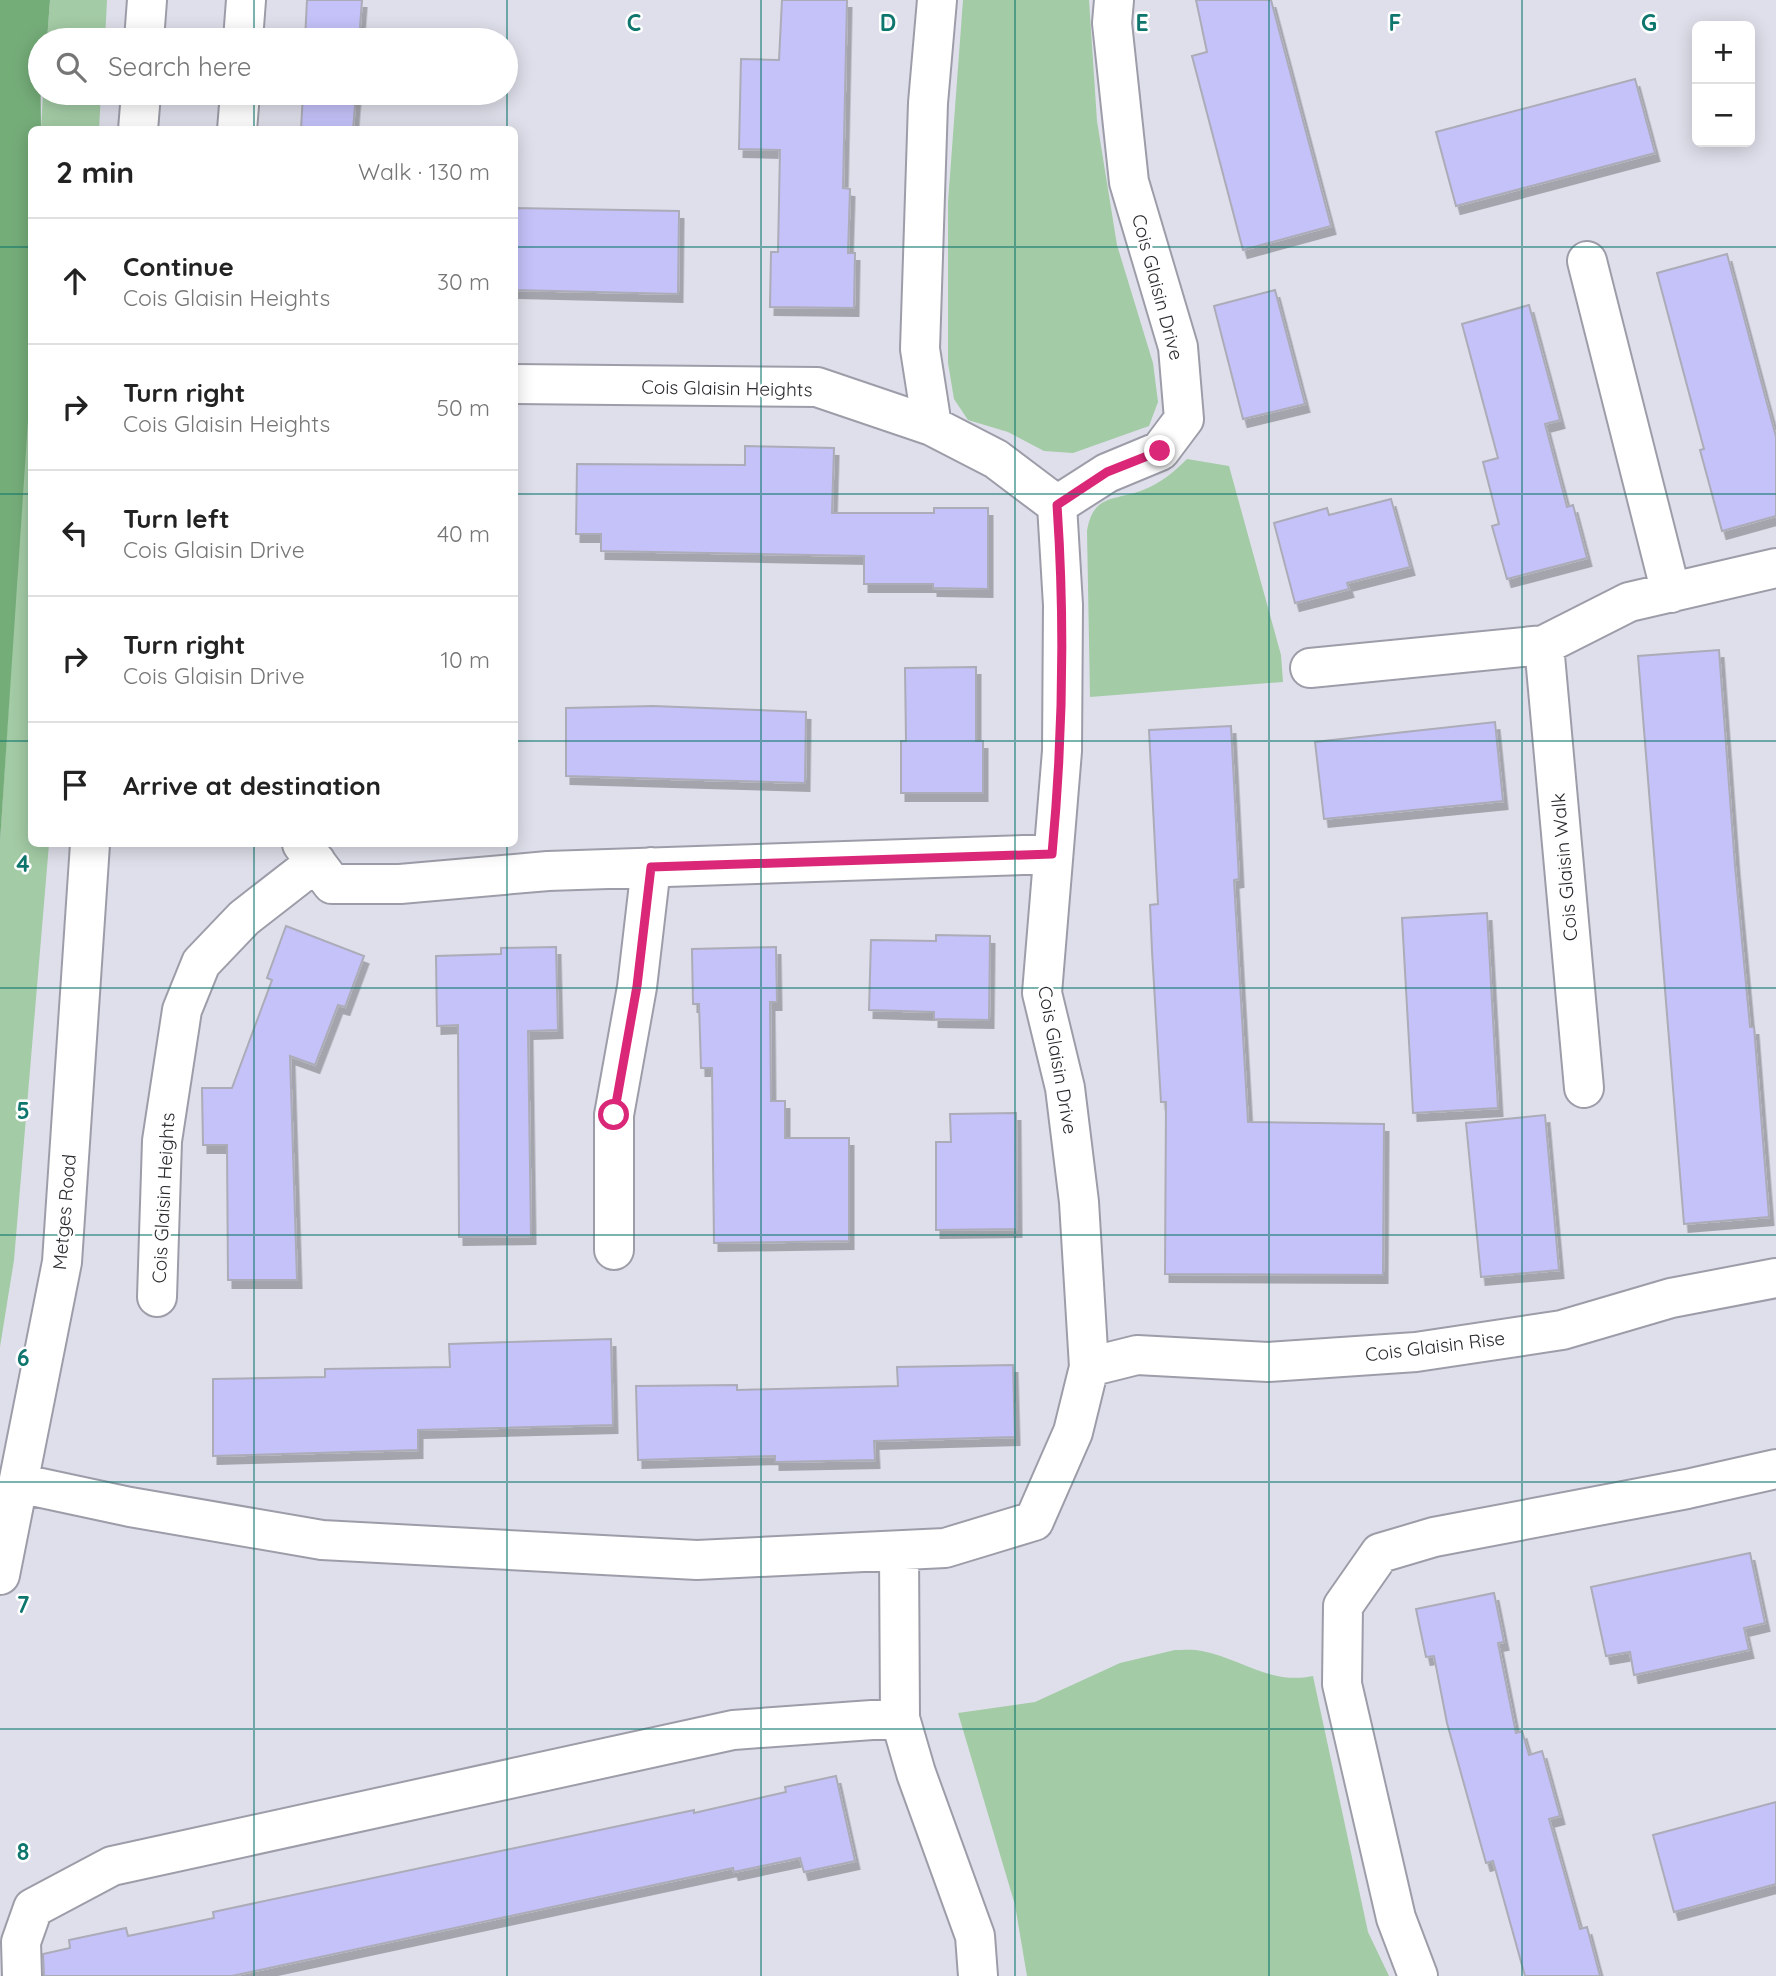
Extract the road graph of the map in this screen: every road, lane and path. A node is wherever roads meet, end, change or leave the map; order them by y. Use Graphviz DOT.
graph roads {
  1 [pos="147,0"];
  2 [pos="246,0"];
  3 [pos="937,0"];
  4 [pos="1114,0"];
  5 [pos="145,28"];
  6 [pos="244,28"];
  7 [pos="140,105"];
  8 [pos="239,105"];
  9 [pos="138,126"];
  10 [pos="237,126"];
  11 [pos="1587,261"];
  12 [pos="518,384"];
  13 [pos="932,426"];
  14 [pos="1057,505"];
  15 [pos="1776,568"];
  16 [pos="1671,593"];
  17 [pos="1544,645"];
  18 [pos="1310,668"];
  19 [pos="90,847"];
  20 [pos="309,853"];
  21 [pos="1052,854"];
  22 [pos="651,867"];
  23 [pos="1584,1088"];
  24 [pos="614,1250"];
  25 [pos="1776,1278"];
  26 [pos="157,1297"];
  27 [pos="1089,1367"];
  28 [pos="1776,1469"];
  29 [pos="18,1483"];
  30 [pos="899,1551"];
  31 [pos="0,1575"];
  32 [pos="900,1718"];
  33 [pos="22,1976"];
  34 [pos="978,1976"];
  35 [pos="1418,1976"];
  1 -- 5 [label="street"];
  2 -- 6 [label="street"];
  3 -- 13 [label="street"];
  4 -- 14 [label="street, Cois Glaisin Drive"];
  7 -- 9 [label="street"];
  8 -- 10 [label="street"];
  11 -- 16 [label="street"];
  12 -- 13 [label="street, Cois Glaisin Heights"];
  13 -- 14 [label="street"];
  14 -- 21 [label="street, Cois Glaisin Drive"];
  15 -- 16 [label="street"];
  16 -- 17 [label="street"];
  17 -- 18 [label="street"];
  17 -- 23 [label="street, Cois Glaisin Walk"];
  19 -- 29 [label="street, Metges Road"];
  20 -- 22 [label="street, Cois Glaisin Heights"];
  20 -- 26 [label="street, Cois Glaisin Heights"];
  21 -- 22 [label="street, Cois Glaisin Heights"];
  21 -- 27 [label="street, Cois Glaisin Drive"];
  22 -- 24 [label="street"];
  25 -- 27 [label="street, Cois Glaisin Rise"];
  27 -- 30 [label="street, Cois Glaisin Drive"];
  28 -- 35 [label="street"];
  29 -- 30 [label="street"];
  29 -- 31 [label="street, Metges Road"];
  30 -- 32 [label="street"];
  32 -- 33 [label="street"];
  32 -- 34 [label="street"];
}
